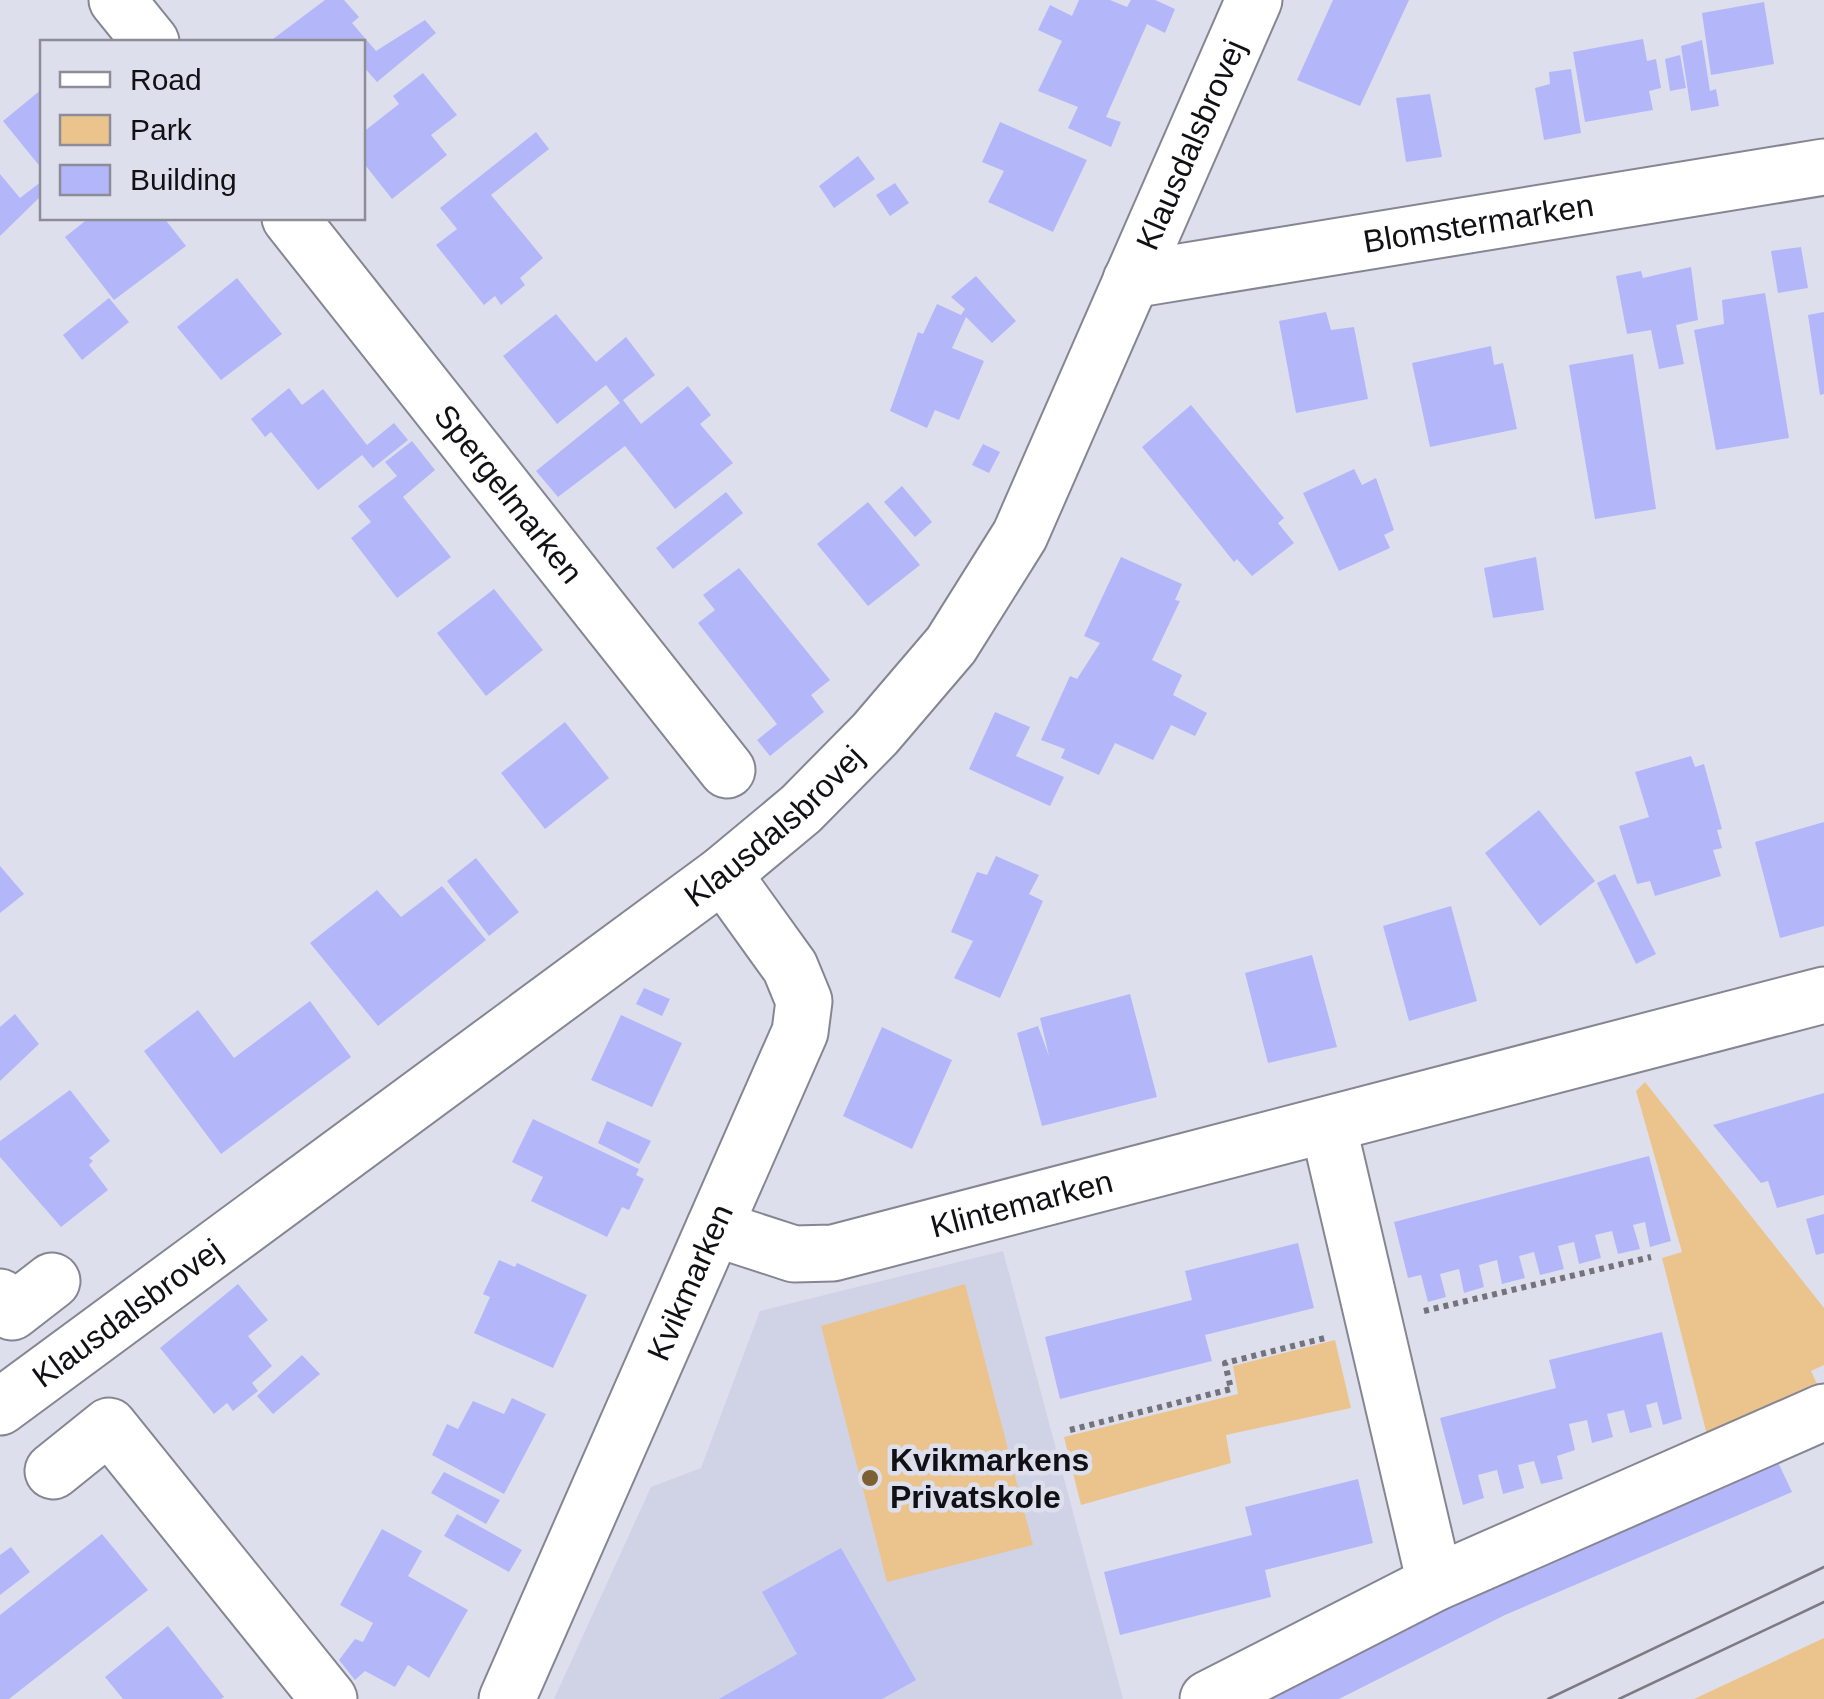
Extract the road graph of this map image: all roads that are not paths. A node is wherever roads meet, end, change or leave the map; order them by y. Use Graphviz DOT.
graph roads {
  1 [pos="117,0"];
  2 [pos="1254,0"];
  3 [pos="149,40"];
  4 [pos="1824,167"];
  5 [pos="292,220"];
  6 [pos="1132,280"];
  7 [pos="727,770"];
  8 [pos="724,874"];
  9 [pos="1824,995"];
  10 [pos="1328,1125"];
  11 [pos="714,1228"];
  12 [pos="52,1281"];
  13 [pos="0,1297"];
  14 [pos="0,1407"];
  15 [pos="1824,1412"];
  16 [pos="53,1471"];
  17 [pos="1435,1583"];
  18 [pos="329,1699"];
  19 [pos="507,1699"];
  20 [pos="1208,1699"];
  1 -- 3 [label="street"];
  2 -- 6 [label="street, Klausdalsbrovej"];
  4 -- 6 [label="street, Blomstermarken"];
  5 -- 7 [label="street, Spergelmarken"];
  6 -- 8 [label="street, Klausdalsbrovej"];
  8 -- 11 [label="street, Kvikmarken"];
  8 -- 14 [label="street, Klausdalsbrovej"];
  9 -- 10 [label="street, Klintemarken"];
  10 -- 11 [label="street, Klintemarken"];
  10 -- 17 [label="street"];
  11 -- 19 [label="street, Kvikmarken"];
  12 -- 13 [label="street"];
  15 -- 17 [label="street"];
  16 -- 18 [label="street"];
  17 -- 20 [label="street"];
}
